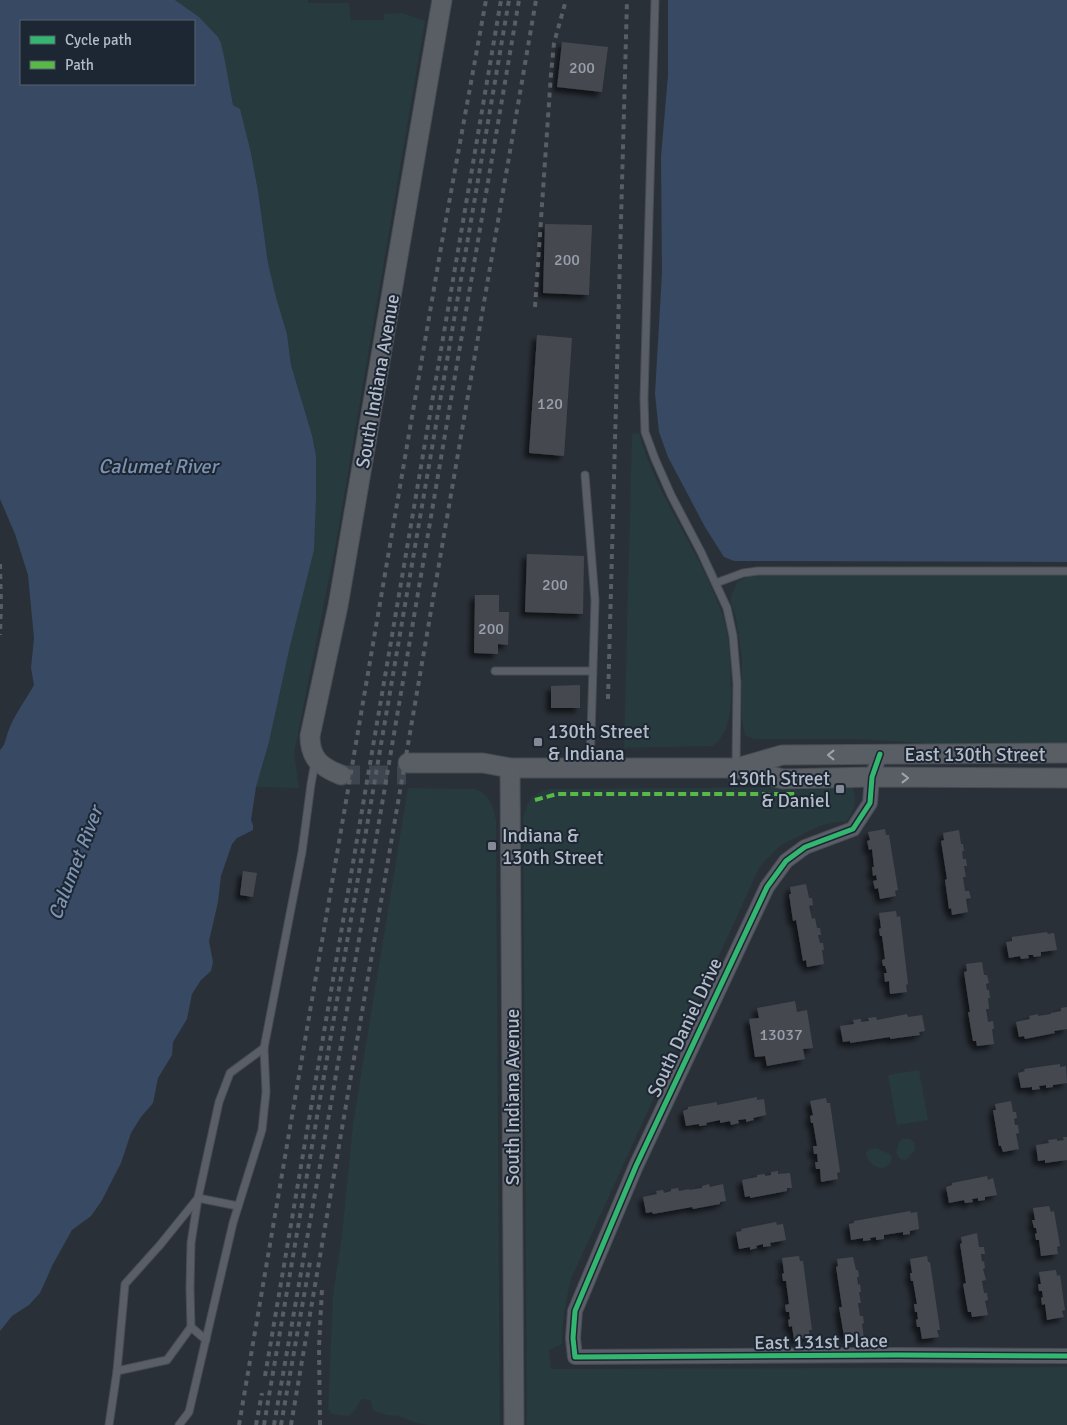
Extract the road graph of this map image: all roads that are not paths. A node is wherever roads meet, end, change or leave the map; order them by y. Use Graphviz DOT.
graph roads {
  1 [pos="442,0"];
  2 [pos="655,0"];
  3 [pos="585,476"];
  4 [pos="1067,571"];
  5 [pos="716,583"];
  6 [pos="495,671"];
  7 [pos="592,671"];
  8 [pos="1067,753"];
  9 [pos="880,754"];
  10 [pos="316,759"];
  11 [pos="510,768"];
  12 [pos="590,768"];
  13 [pos="736,768"];
  14 [pos="342,769"];
  15 [pos="407,769"];
  16 [pos="872,777"];
  17 [pos="1067,778"];
  18 [pos="264,1048"];
  19 [pos="198,1198"];
  20 [pos="238,1206"];
  21 [pos="191,1327"];
  22 [pos="206,1340"];
  23 [pos="1067,1356"];
  24 [pos="575,1358"];
  25 [pos="117,1371"];
  26 [pos="109,1425"];
  27 [pos="179,1425"];
  28 [pos="514,1425"];
  1 -- 10 [label="main road, South Indiana Avenue"];
  2 -- 5 [label="lane"];
  3 -- 7 [label="lane"];
  4 -- 5 [label="lane"];
  5 -- 13 [label="lane"];
  6 -- 7 [label="lane"];
  7 -- 12 [label="lane"];
  8 -- 9 [label="main road, East 130th Street"];
  9 -- 13 [label="main road, East 130th Street, one-way"];
  9 -- 16 [label="street, South Daniel Drive"];
  10 -- 14 [label="main road"];
  10 -- 18 [label="lane"];
  11 -- 12 [label="main road, East 130th Street"];
  11 -- 15 [label="main road, East 130th Street"];
  11 -- 28 [label="main road, South Indiana Avenue"];
  12 -- 13 [label="main road, East 130th Street"];
  13 -- 16 [label="main road, East 130th Street"];
  16 -- 17 [label="main road, East 130th Street, one-way"];
  16 -- 24 [label="street, South Daniel Drive"];
  18 -- 19 [label="lane"];
  18 -- 20 [label="lane"];
  19 -- 20 [label="lane"];
  19 -- 21 [label="lane"];
  19 -- 25 [label="lane"];
  20 -- 22 [label="lane"];
  21 -- 22 [label="lane"];
  21 -- 25 [label="lane"];
  22 -- 27 [label="lane"];
  23 -- 24 [label="street, East 131st Place"];
  25 -- 26 [label="lane"];
}
